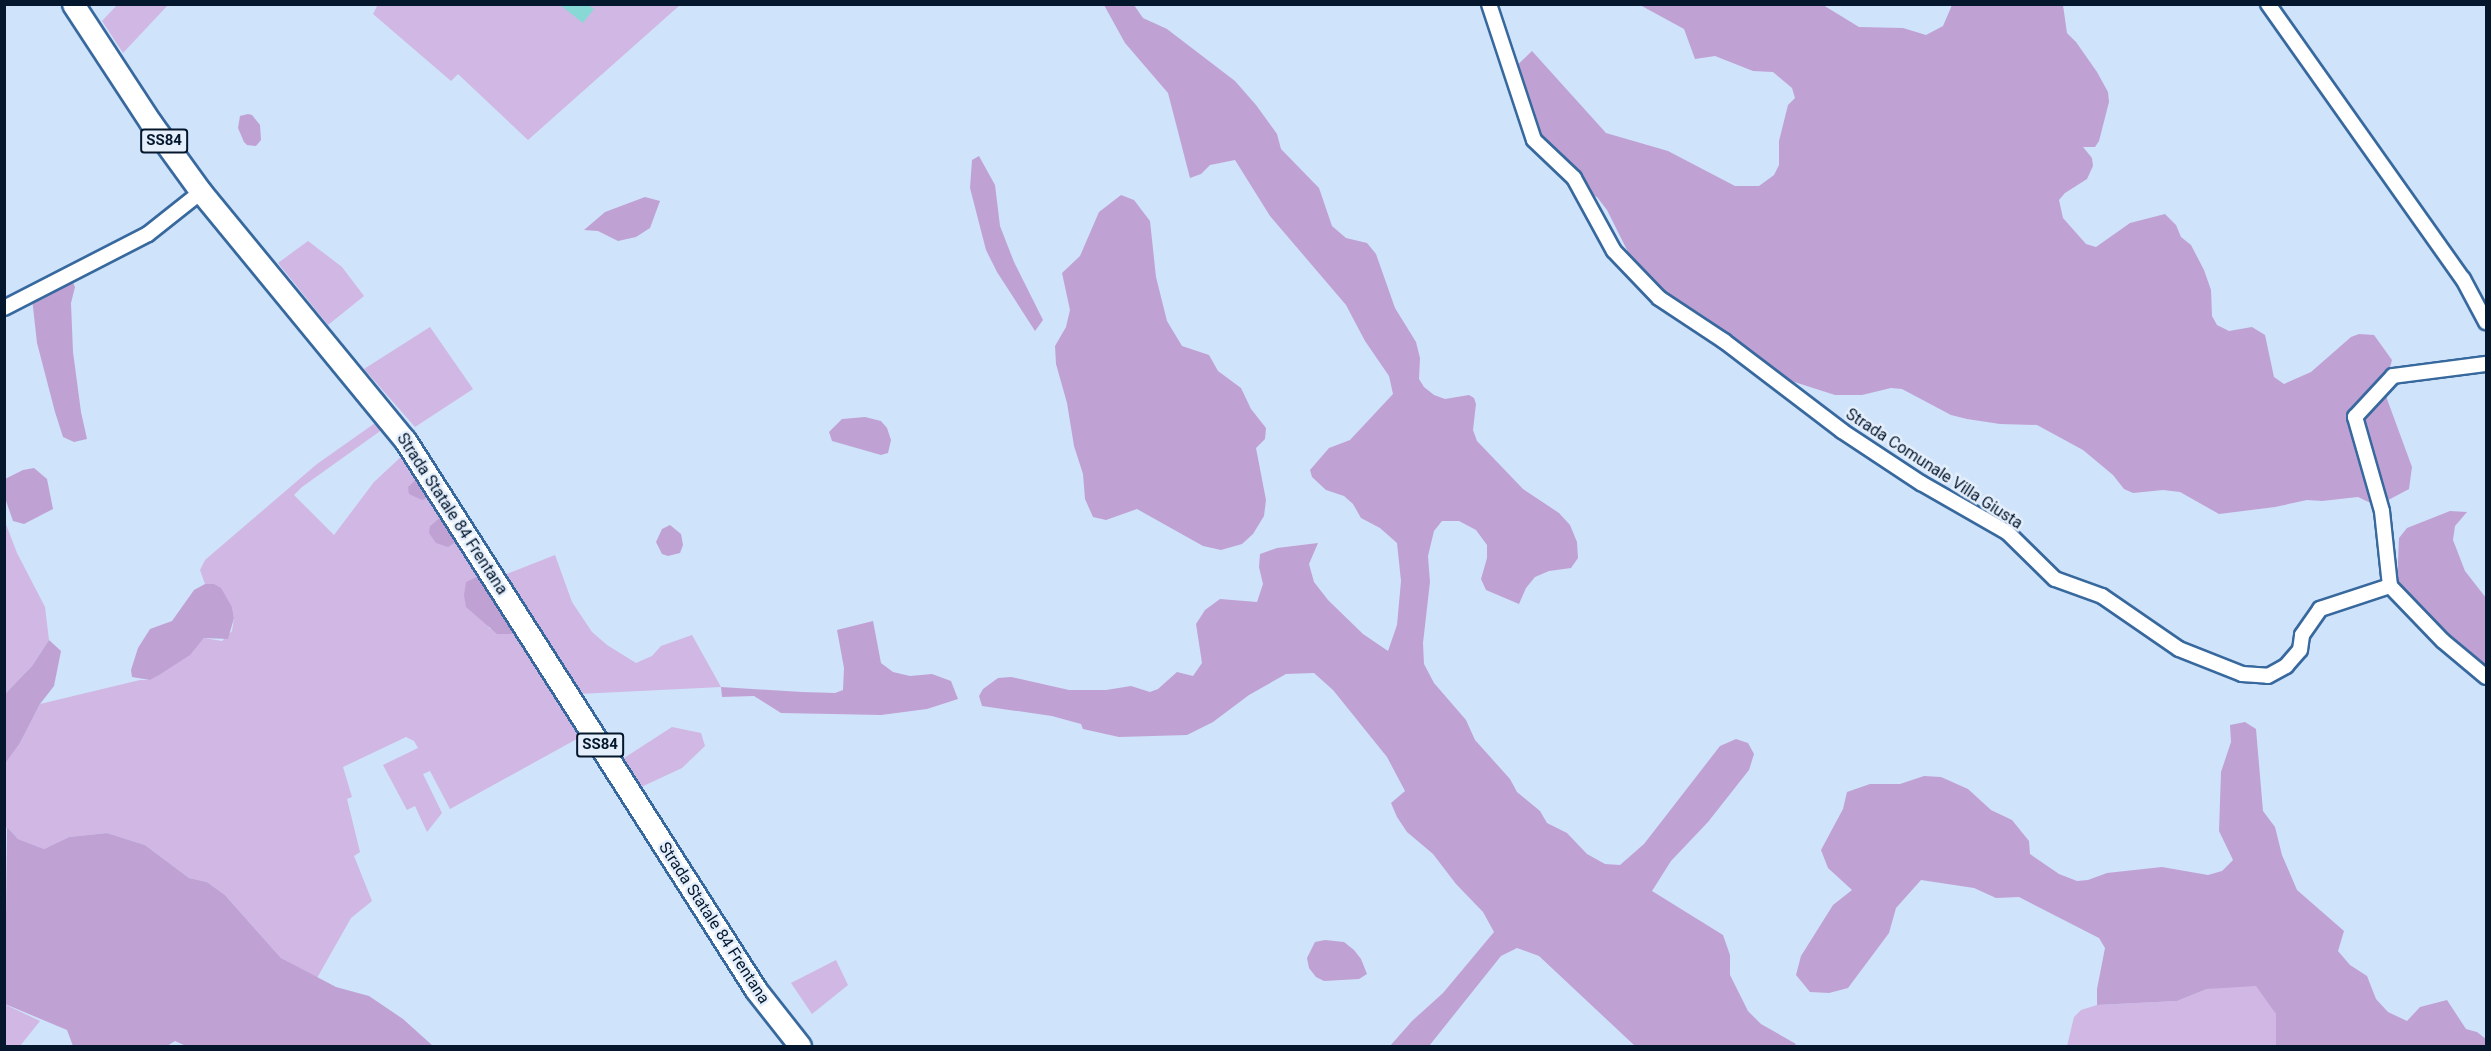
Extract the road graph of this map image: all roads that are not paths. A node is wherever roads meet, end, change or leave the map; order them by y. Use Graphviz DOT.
graph roads {
  1 [pos="73,4"];
  2 [pos="1489,4"];
  3 [pos="2268,4"];
  4 [pos="201,192"];
  5 [pos="4,308"];
  6 [pos="2487,322"];
  7 [pos="2487,364"];
  8 [pos="2390,586"];
  9 [pos="2487,677"];
  10 [pos="800,1047"];
  1 -- 4 [label="main road, Strada Statale 84 Frentana / SS84"];
  2 -- 8 [label="street, Strada Comunale Villa Giusta"];
  3 -- 6 [label="street"];
  4 -- 5 [label="street"];
  4 -- 10 [label="main road, Strada Statale 84 Frentana / SS84"];
  7 -- 8 [label="street"];
  8 -- 9 [label="street"];
}
